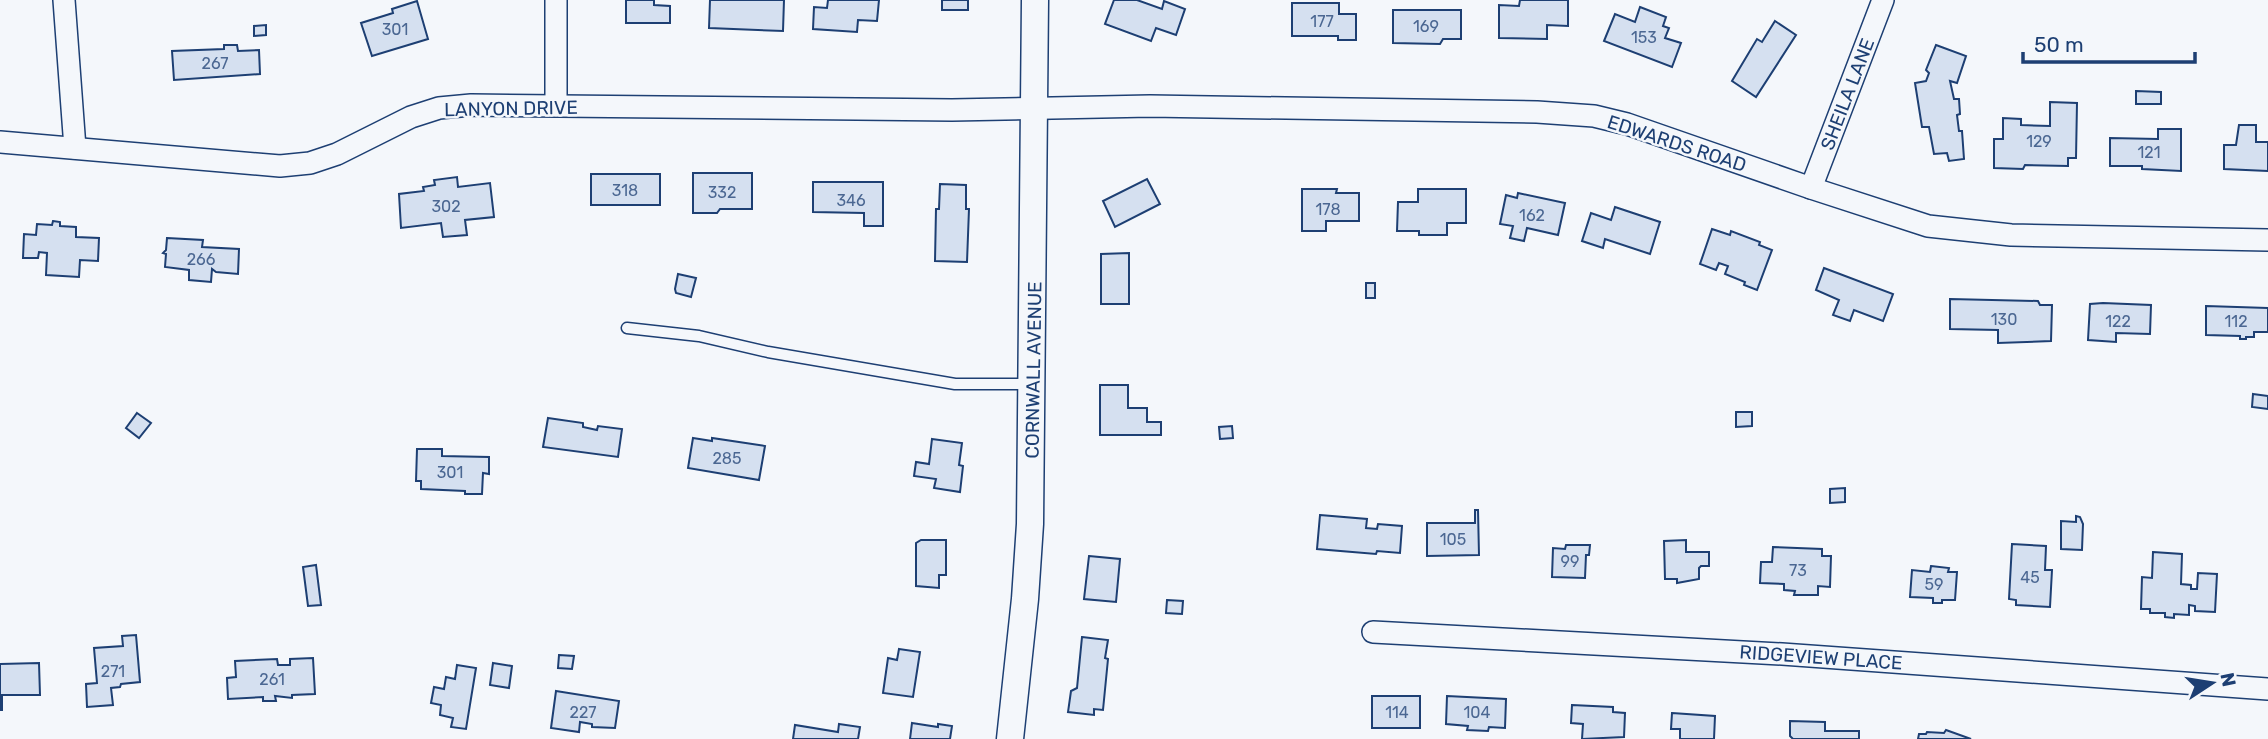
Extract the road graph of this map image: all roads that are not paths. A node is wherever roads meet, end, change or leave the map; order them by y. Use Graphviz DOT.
graph roads {
  1 [pos="64,0"];
  2 [pos="556,0"];
  3 [pos="1035,0"];
  4 [pos="1883,0"];
  5 [pos="556,106"];
  6 [pos="1035,108"];
  7 [pos="0,142"];
  8 [pos="75,148"];
  9 [pos="1811,188"];
  10 [pos="2268,240"];
  11 [pos="627,328"];
  12 [pos="1033,384"];
  13 [pos="1373,632"];
  14 [pos="2268,690"];
  15 [pos="1010,739"];
  1 -- 8 [label="street"];
  2 -- 5 [label="street"];
  3 -- 6 [label="street, CORNWALL AVENUE"];
  4 -- 9 [label="street, SHEILA LANE"];
  5 -- 6 [label="street, LANYON DRIVE"];
  5 -- 8 [label="street, LANYON DRIVE"];
  6 -- 9 [label="street, EDWARDS ROAD"];
  6 -- 12 [label="street, CORNWALL AVENUE"];
  7 -- 8 [label="street, LANYON DRIVE"];
  9 -- 10 [label="street, EDWARDS ROAD"];
  11 -- 12 [label="lane"];
  12 -- 15 [label="street, CORNWALL AVENUE"];
  13 -- 14 [label="street, RIDGEVIEW PLACE"];
}
